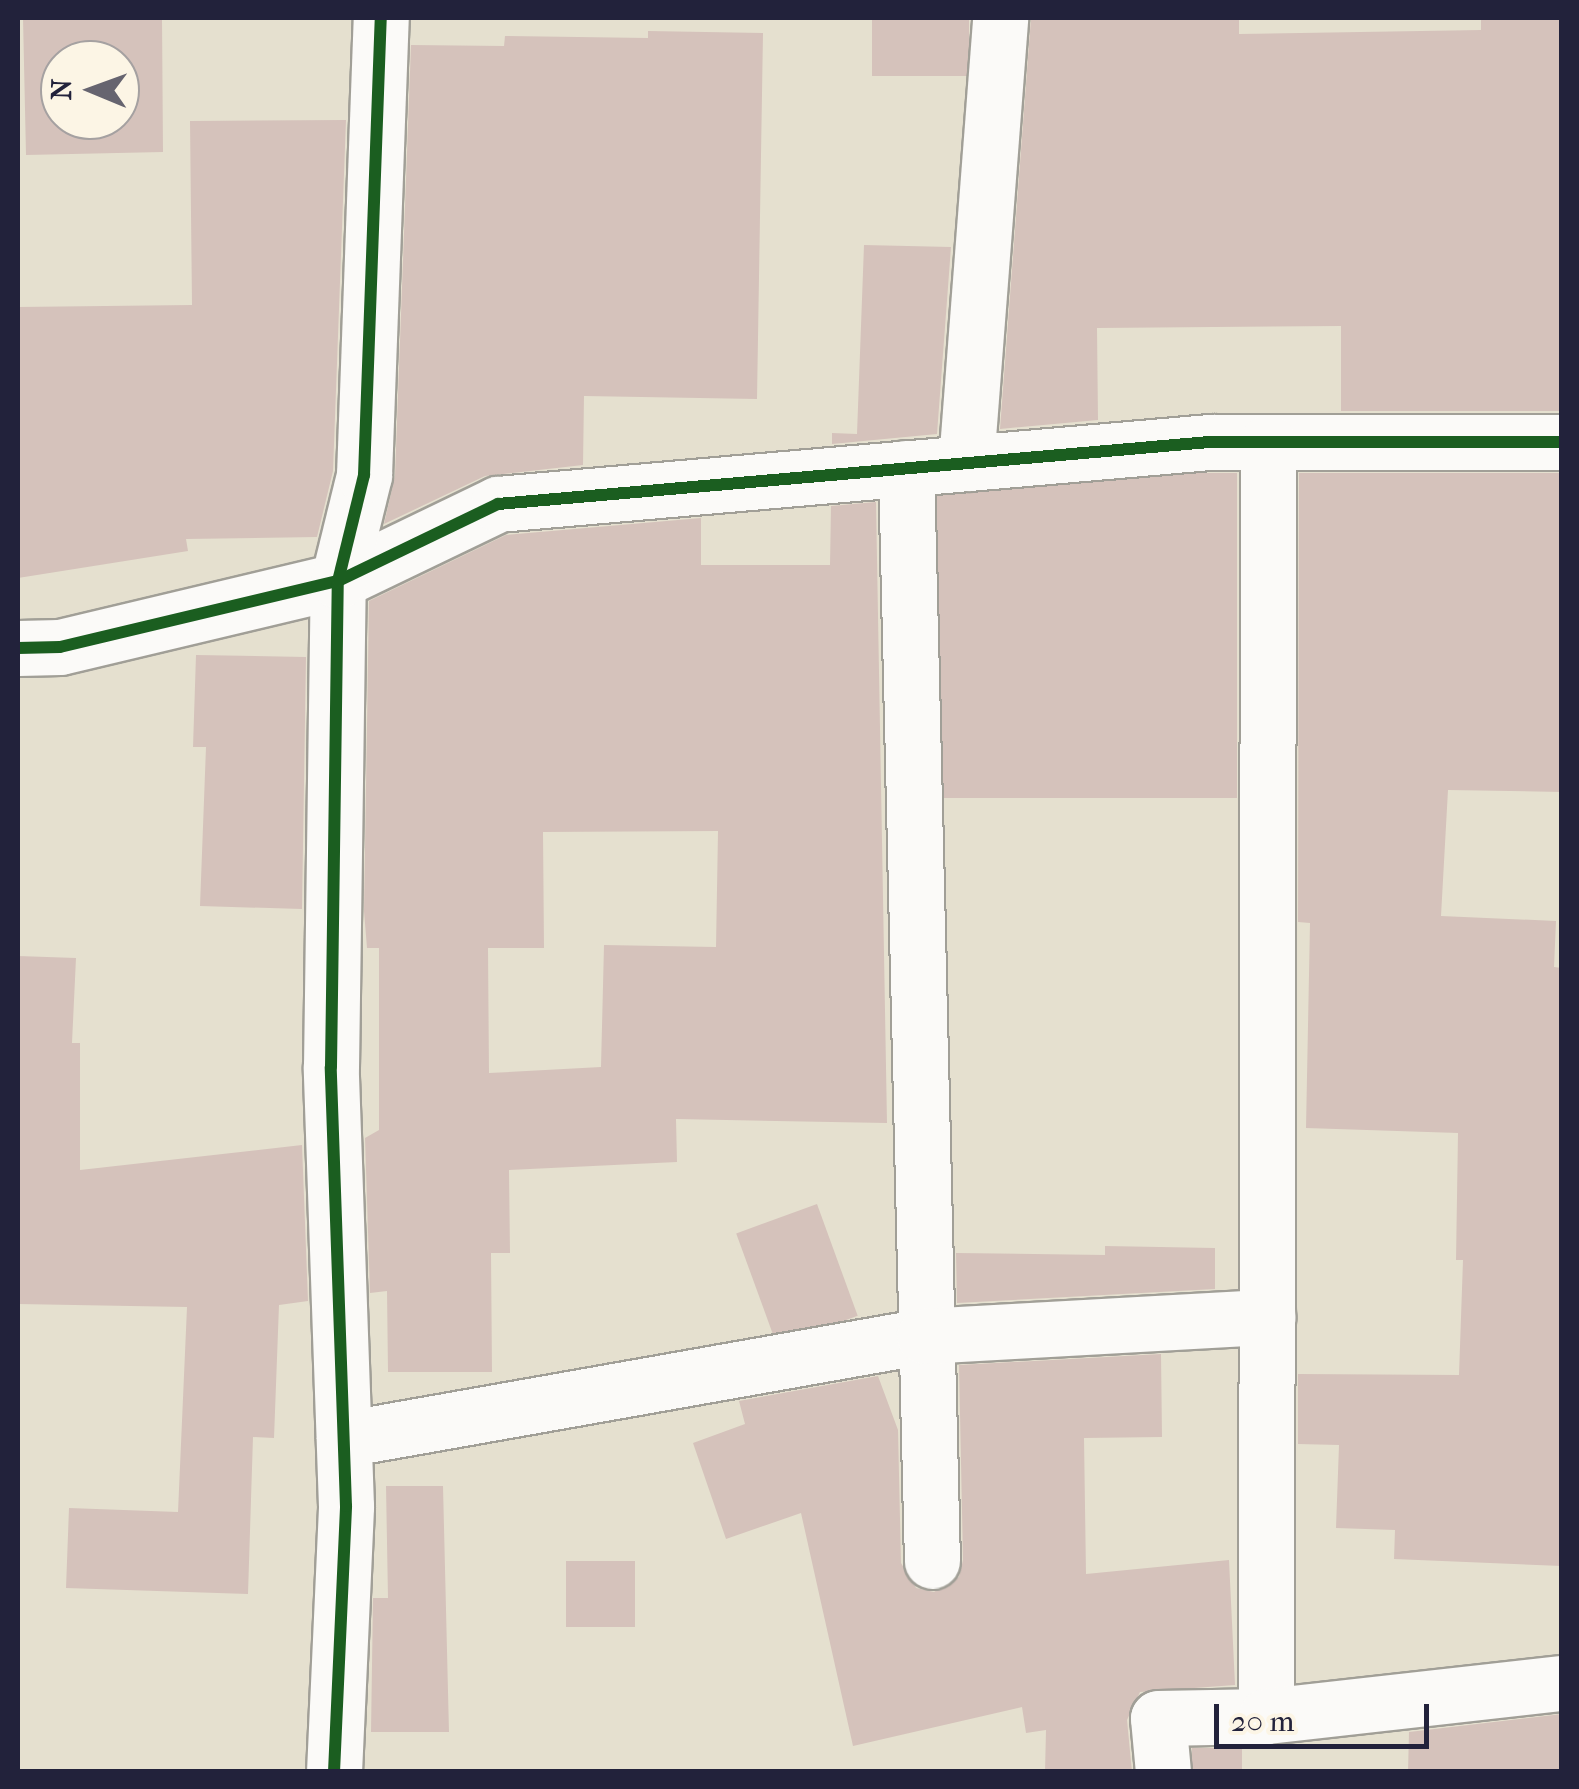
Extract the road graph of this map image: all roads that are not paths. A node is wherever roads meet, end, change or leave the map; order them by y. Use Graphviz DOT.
graph roads {
  1 [pos="382,18"];
  2 [pos="1000,18"];
  3 [pos="1268,442"];
  4 [pos="1562,442"];
  5 [pos="966,464"];
  6 [pos="906,468"];
  7 [pos="338,581"];
  8 [pos="18,648"];
  9 [pos="1267,1318"];
  10 [pos="924,1336"];
  11 [pos="344,1439"];
  12 [pos="932,1561"];
  13 [pos="1562,1684"];
  14 [pos="1266,1716"];
  15 [pos="334,1772"];
  16 [pos="1163,1772"];
  1 -- 7 [label="street"];
  2 -- 5 [label="street"];
  3 -- 4 [label="street"];
  3 -- 5 [label="street"];
  3 -- 9 [label="street"];
  5 -- 6 [label="street"];
  6 -- 7 [label="street"];
  6 -- 10 [label="street"];
  7 -- 8 [label="street"];
  7 -- 11 [label="street"];
  9 -- 10 [label="street"];
  9 -- 14 [label="street"];
  10 -- 11 [label="street"];
  10 -- 12 [label="street"];
  11 -- 15 [label="street"];
  13 -- 14 [label="street"];
  14 -- 16 [label="street"];
}
